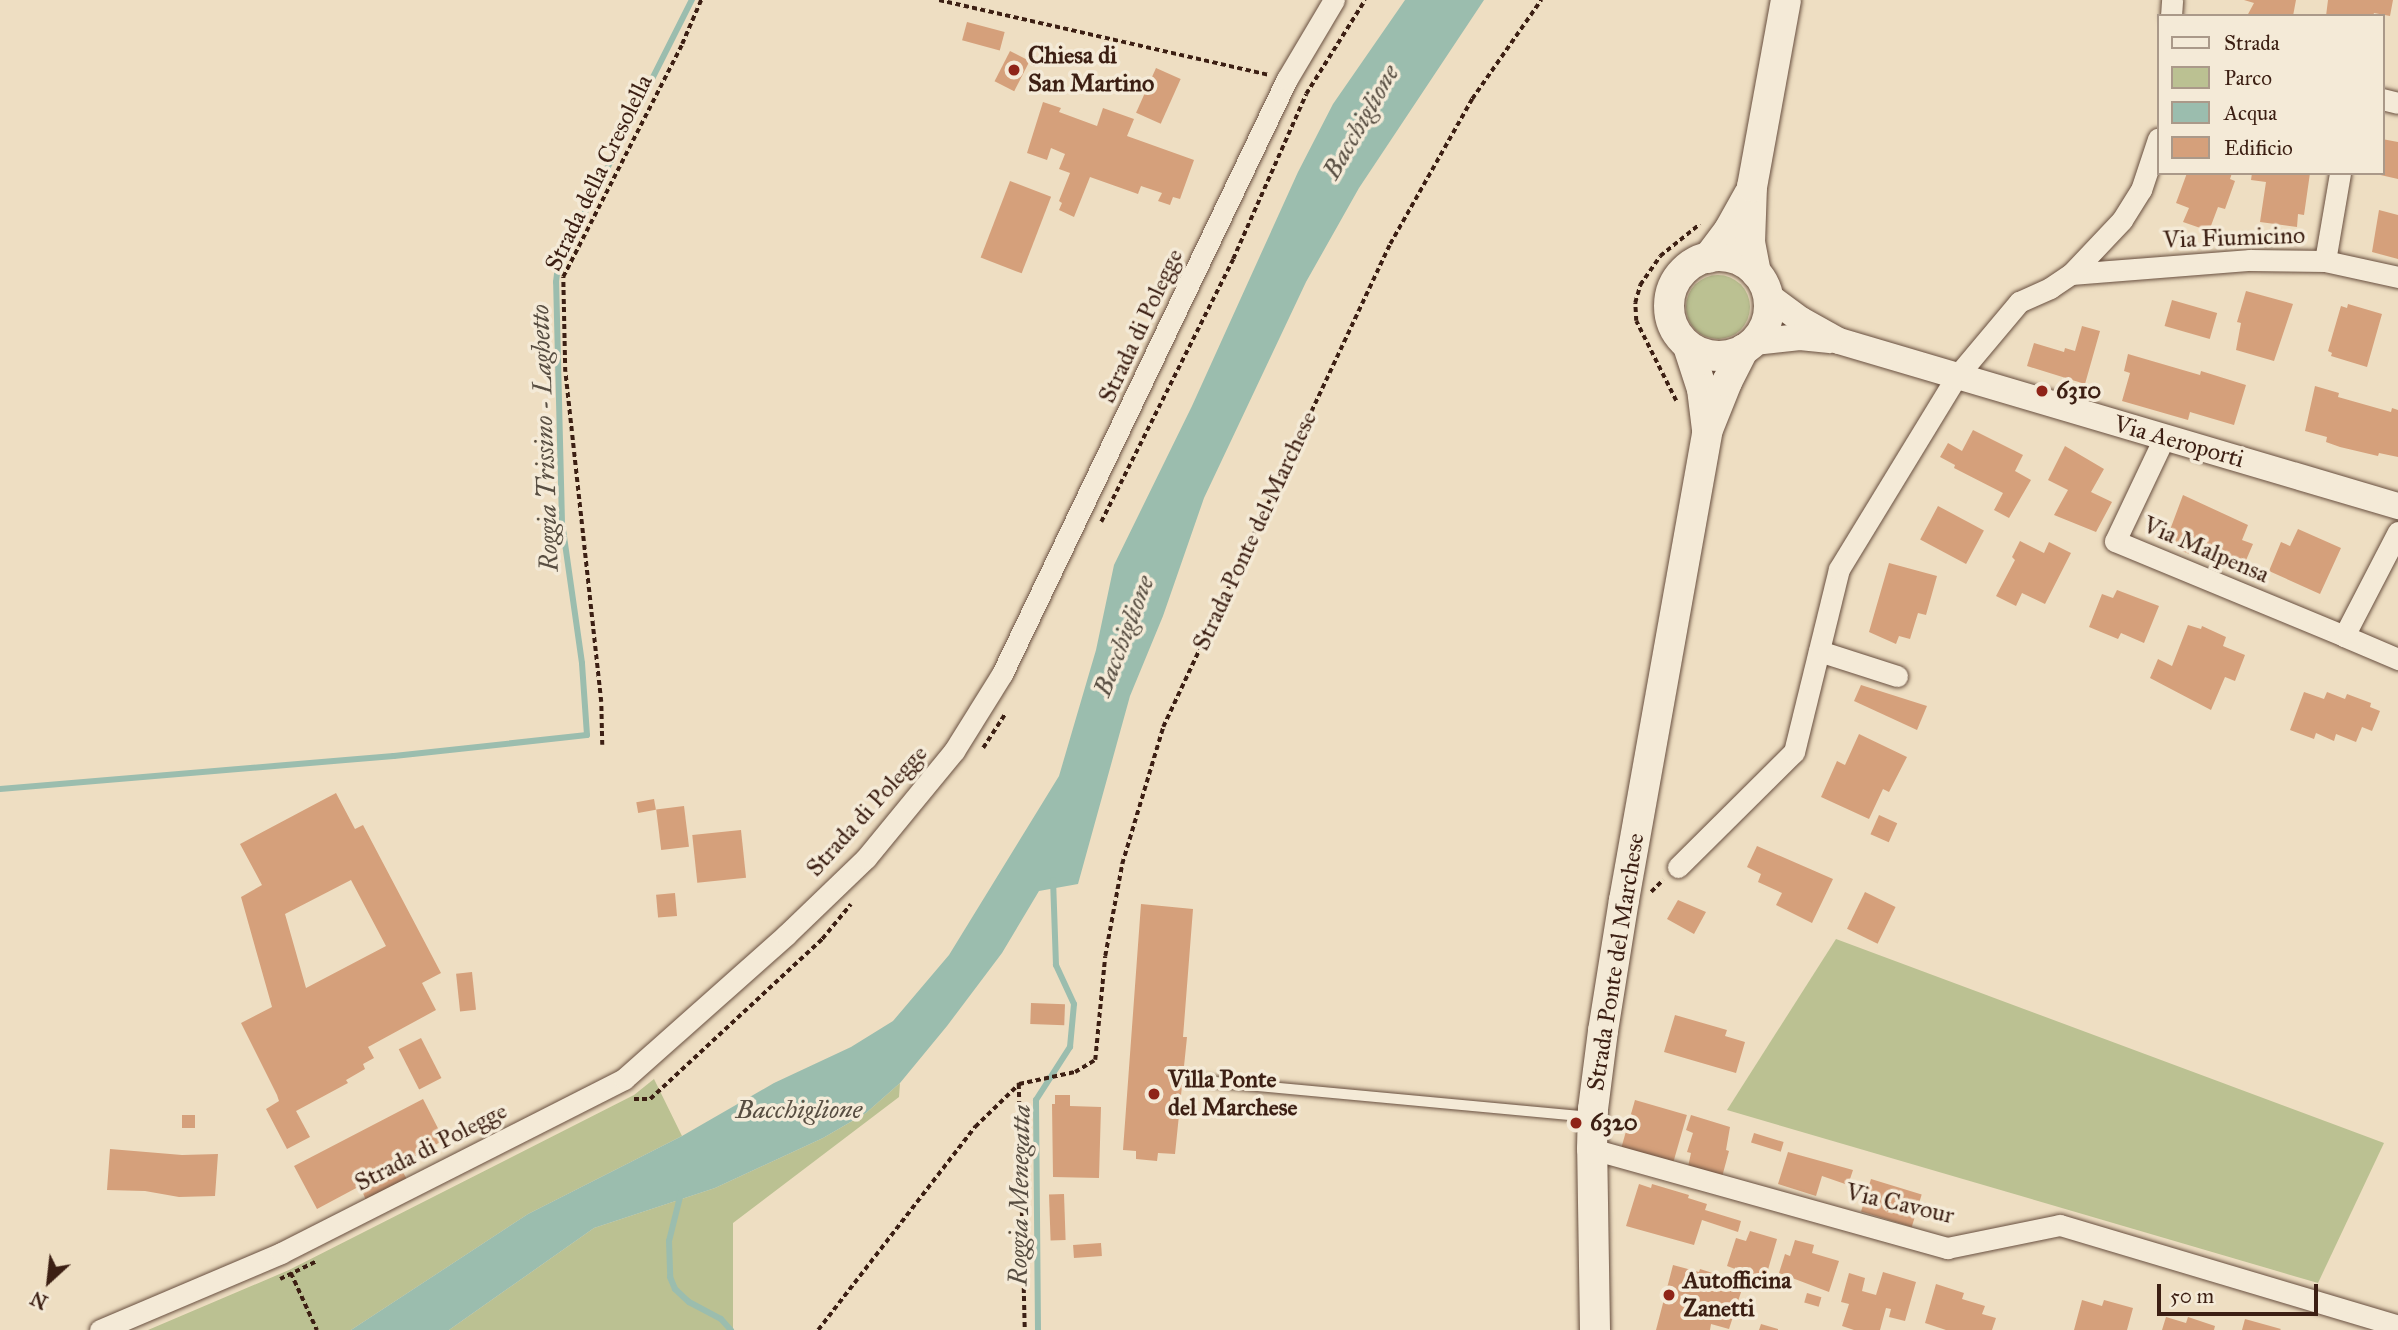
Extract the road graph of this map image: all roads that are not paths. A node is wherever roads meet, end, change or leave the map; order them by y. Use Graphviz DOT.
graph roads {
  1 [pos="1334,0"];
  2 [pos="1786,0"];
  3 [pos="2156,145"];
  4 [pos="2340,175"];
  5 [pos="1752,187"];
  6 [pos="1708,258"];
  7 [pos="2325,261"];
  8 [pos="2071,274"];
  9 [pos="2398,277"];
  10 [pos="1762,284"];
  11 [pos="1839,341"];
  12 [pos="1688,346"];
  13 [pos="1749,346"];
  14 [pos="1957,376"];
  15 [pos="1707,432"];
  16 [pos="2164,438"];
  17 [pos="2398,506"];
  18 [pos="2398,533"];
  19 [pos="2344,636"];
  20 [pos="1819,651"];
  21 [pos="2398,659"];
  22 [pos="1898,676"];
  23 [pos="1678,867"];
  24 [pos="1193,1080"];
  25 [pos="1593,1118"];
  26 [pos="1592,1149"];
  27 [pos="2398,1326"];
  28 [pos="100,1330"];
  29 [pos="1595,1330"];
  1 -- 28 [label="street, Strada di Polegge"];
  2 -- 5 [label="main road, Strada Ponte del Marchese"];
  3 -- 8 [label="street, Strada Ponte del Marchese"];
  4 -- 7 [label="street"];
  5 -- 6 [label="main road, Strada Ponte del Marchese"];
  5 -- 10 [label="main road, Strada Ponte del Marchese"];
  6 -- 10 [label="main road"];
  6 -- 12 [label="main road, Strada Ponte del Marchese"];
  7 -- 8 [label="street, Via Fiumicino"];
  7 -- 9 [label="street, Via Fiumicino"];
  8 -- 14 [label="street, Strada Ponte del Marchese"];
  10 -- 11 [label="street, Via Aeroporti"];
  10 -- 13 [label="main road, Strada Ponte del Marchese"];
  11 -- 13 [label="street, Via Aeroporti"];
  11 -- 14 [label="street, Via Aeroporti"];
  12 -- 13 [label="main road"];
  12 -- 15 [label="main road, Strada Ponte del Marchese"];
  13 -- 15 [label="main road, Strada Ponte del Marchese"];
  14 -- 16 [label="street, Via Aeroporti"];
  14 -- 20 [label="street, Strada Ponte del Marchese"];
  15 -- 25 [label="main road, Strada Ponte del Marchese"];
  16 -- 17 [label="street, Via Aeroporti"];
  16 -- 19 [label="street, Via Malpensa"];
  18 -- 19 [label="street"];
  19 -- 21 [label="street, Via Malpensa"];
  20 -- 22 [label="street"];
  20 -- 23 [label="street, Strada Ponte del Marchese"];
  24 -- 25 [label="lane"];
  25 -- 26 [label="main road, Strada Ponte del Marchese"];
  26 -- 27 [label="street, Via Cavour"];
  26 -- 29 [label="main road, Strada Ponte del Marchese"];
}
